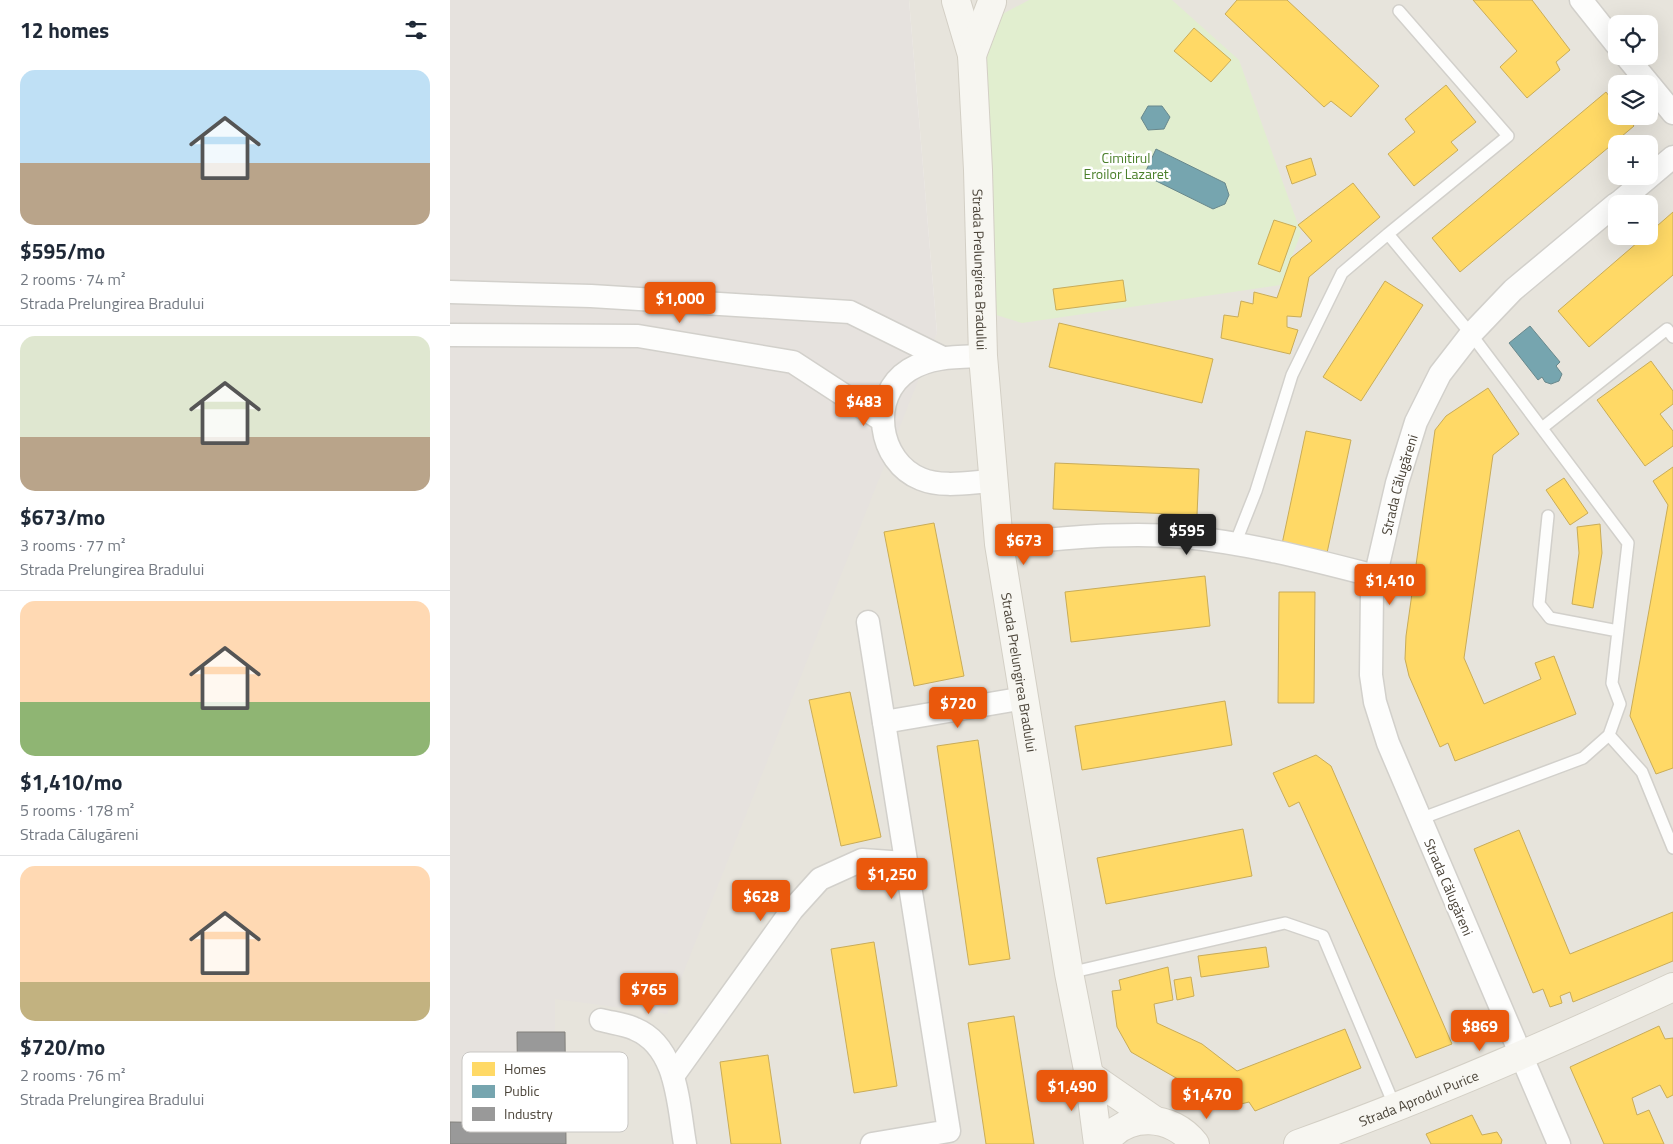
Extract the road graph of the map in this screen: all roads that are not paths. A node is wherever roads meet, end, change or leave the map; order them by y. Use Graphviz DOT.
graph roads {
  1 [pos="955,0"];
  2 [pos="1581,0"];
  3 [pos="994,1"];
  4 [pos="1399,11"];
  5 [pos="1608,34"];
  6 [pos="972,55"];
  7 [pos="1633,65"];
  8 [pos="1673,113"];
  9 [pos="1673,158"];
  10 [pos="1628,195"];
  11 [pos="1608,211"];
  12 [pos="1388,234"];
  13 [pos="450,292"];
  14 [pos="1471,334"];
  15 [pos="450,335"];
  16 [pos="1673,337"];
  17 [pos="983,356"];
  18 [pos="943,358"];
  19 [pos="882,420"];
  20 [pos="1542,428"];
  21 [pos="994,481"];
  22 [pos="1548,516"];
  23 [pos="999,544"];
  24 [pos="1235,544"];
  25 [pos="1375,576"];
  26 [pos="868,622"];
  27 [pos="1618,631"];
  28 [pos="1025,698"];
  29 [pos="884,722"];
  30 [pos="1609,735"];
  31 [pos="1420,819"];
  32 [pos="1673,848"];
  33 [pos="905,863"];
  34 [pos="1068,973"];
  35 [pos="1673,987"];
  36 [pos="602,1020"];
  37 [pos="1521,1057"];
  38 [pos="670,1067"];
  39 [pos="1088,1075"];
  40 [pos="1396,1109"];
  41 [pos="1154,1120"];
  42 [pos="1198,1141"];
  43 [pos="684,1144"];
  44 [pos="872,1144"];
  45 [pos="1098,1144"];
  46 [pos="1104,1144"];
  47 [pos="1298,1144"];
  48 [pos="1559,1144"];
  1 -- 3 [label="street"];
  1 -- 6 [label="street, Strada Prelungirea Bradului"];
  2 -- 5 [label="street"];
  3 -- 6 [label="street, Strada Prelungirea Bradului"];
  4 -- 12 [label="lane"];
  6 -- 17 [label="street, Strada Prelungirea Bradului"];
  7 -- 8 [label="street"];
  9 -- 10 [label="street, Strada Călugăreni"];
  11 -- 14 [label="street, Strada Călugăreni"];
  12 -- 14 [label="lane"];
  12 -- 24 [label="lane"];
  13 -- 18 [label="street"];
  14 -- 20 [label="lane"];
  14 -- 25 [label="street, Strada Călugăreni"];
  15 -- 19 [label="street"];
  16 -- 20 [label="lane"];
  17 -- 18 [label="street"];
  17 -- 21 [label="street, Strada Prelungirea Bradului"];
  18 -- 19 [label="street"];
  19 -- 21 [label="street"];
  20 -- 27 [label="lane"];
  21 -- 23 [label="street, Strada Prelungirea Bradului"];
  22 -- 27 [label="lane"];
  23 -- 24 [label="street"];
  23 -- 28 [label="street, Strada Prelungirea Bradului"];
  24 -- 25 [label="street"];
  25 -- 31 [label="street, Strada Călugăreni"];
  26 -- 29 [label="street"];
  27 -- 30 [label="lane"];
  28 -- 29 [label="street"];
  28 -- 34 [label="street, Strada Prelungirea Bradului"];
  29 -- 33 [label="street"];
  30 -- 31 [label="lane"];
  30 -- 32 [label="lane"];
  31 -- 37 [label="street, Strada Călugăreni"];
  33 -- 38 [label="street"];
  33 -- 44 [label="street"];
  34 -- 39 [label="street, Strada Prelungirea Bradului"];
  34 -- 40 [label="lane"];
  35 -- 37 [label="street, Strada Aprodul Purice"];
  36 -- 38 [label="street"];
  37 -- 40 [label="street, Strada Aprodul Purice"];
  37 -- 48 [label="street, Strada Călugăreni"];
  38 -- 43 [label="street"];
  39 -- 41 [label="street"];
  39 -- 45 [label="street, Strada Prelungirea Bradului"];
  40 -- 47 [label="street, Strada Aprodul Purice"];
  41 -- 42 [label="street"];
  41 -- 46 [label="street"];
}
